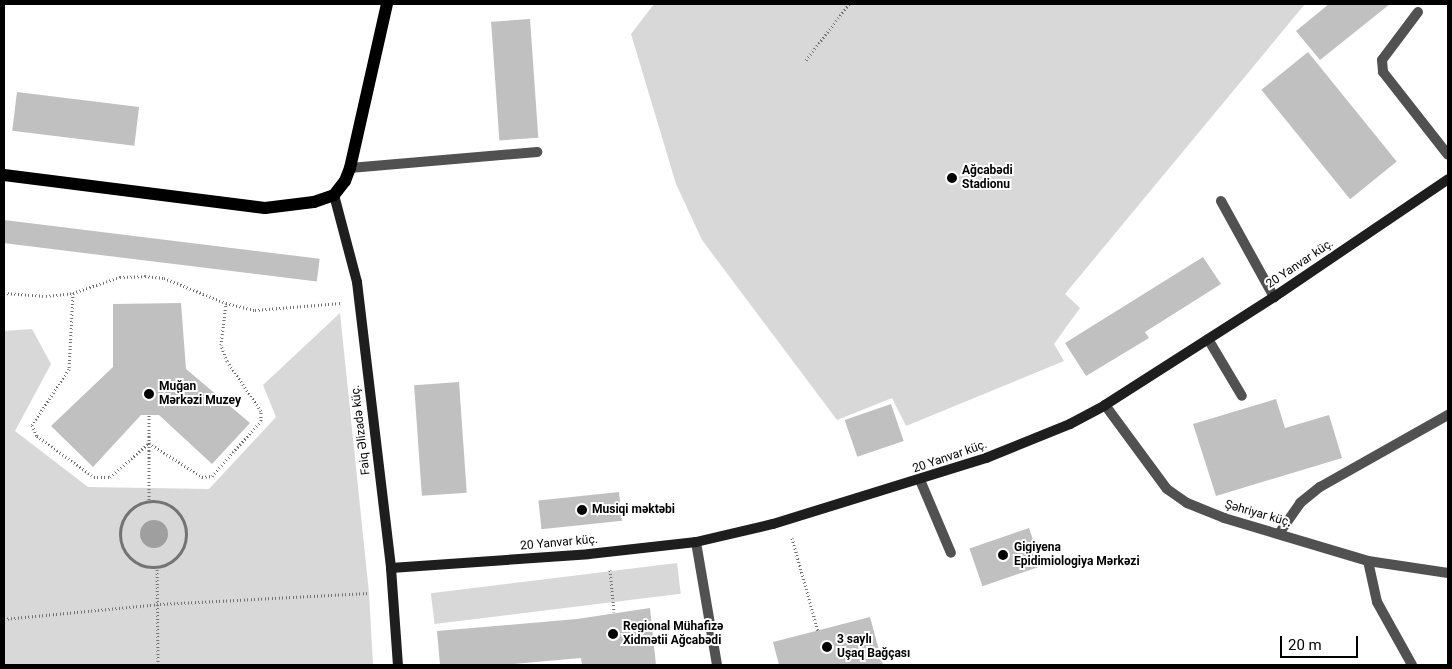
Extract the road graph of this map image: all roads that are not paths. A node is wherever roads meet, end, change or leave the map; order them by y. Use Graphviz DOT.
graph roads {
  1 [pos="387,4"];
  2 [pos="1418,12"];
  3 [pos="537,152"];
  4 [pos="1448,155"];
  5 [pos="350,168"];
  6 [pos="4,175"];
  7 [pos="1448,179"];
  8 [pos="334,195"];
  9 [pos="1221,201"];
  10 [pos="1274,297"];
  11 [pos="1208,339"];
  12 [pos="1242,396"];
  13 [pos="1105,405"];
  14 [pos="1448,415"];
  15 [pos="920,480"];
  16 [pos="1280,532"];
  17 [pos="696,542"];
  18 [pos="951,553"];
  19 [pos="1368,562"];
  20 [pos="391,568"];
  21 [pos="1448,574"];
  22 [pos="398,665"];
  23 [pos="717,665"];
  24 [pos="1412,665"];
  1 -- 5 [label="main road"];
  2 -- 4 [label="street"];
  3 -- 5 [label="street"];
  5 -- 8 [label="main road"];
  6 -- 8 [label="main road"];
  7 -- 10 [label="street, 20 Yanvar küç."];
  8 -- 20 [label="street, Faiq Əlizadə küç."];
  9 -- 10 [label="street"];
  10 -- 11 [label="street, 20 Yanvar küç."];
  11 -- 12 [label="street"];
  11 -- 13 [label="street, 20 Yanvar küç."];
  13 -- 15 [label="street, 20 Yanvar küç."];
  13 -- 16 [label="street, Şəhriyar küç."];
  14 -- 16 [label="street"];
  15 -- 17 [label="street, 20 Yanvar küç."];
  15 -- 18 [label="street"];
  16 -- 19 [label="street, Şəhriyar küç."];
  17 -- 20 [label="street, 20 Yanvar küç."];
  17 -- 23 [label="street"];
  19 -- 21 [label="street, Şəhriyar küç."];
  19 -- 24 [label="street"];
  20 -- 22 [label="street, Faiq Əlizadə küç."];
}
